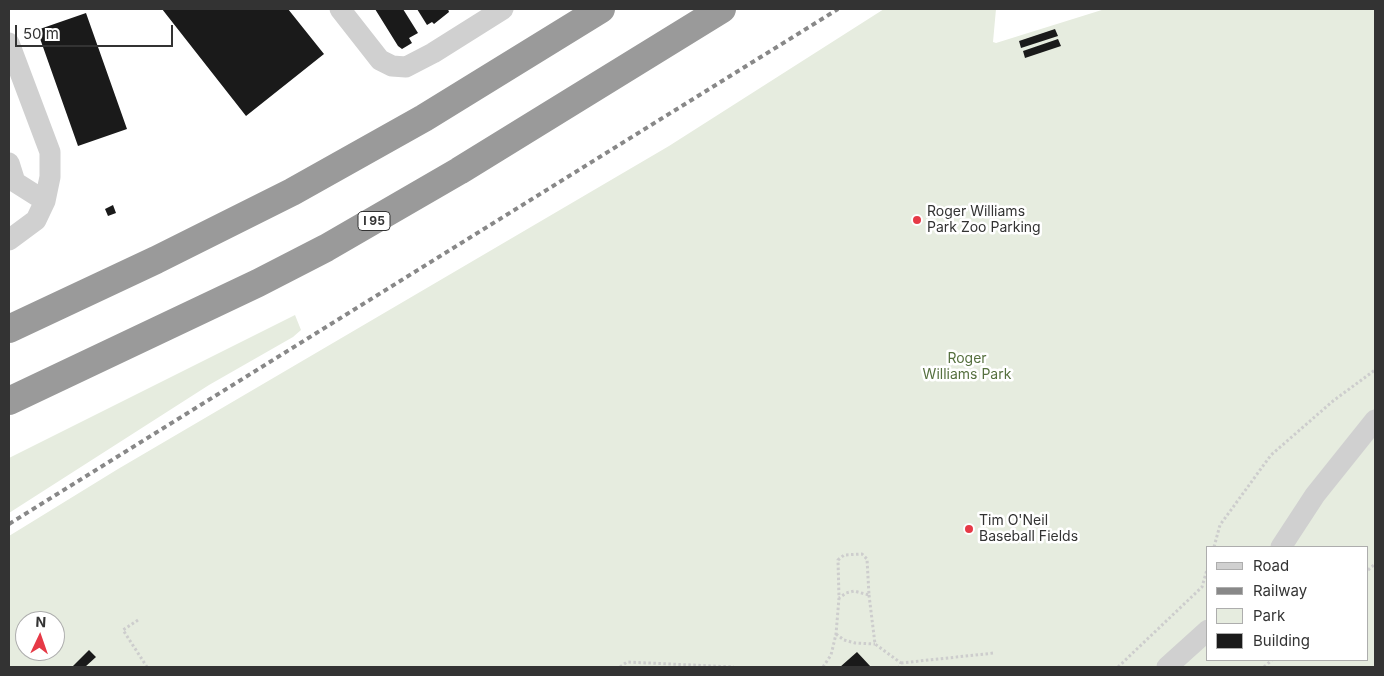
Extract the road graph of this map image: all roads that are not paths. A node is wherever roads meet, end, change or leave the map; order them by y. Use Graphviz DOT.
graph roads {
  1 [pos="340,9"];
  2 [pos="503,9"];
  3 [pos="600,9"];
  4 [pos="722,9"];
  5 [pos="9,43"];
  6 [pos="13,66"];
  7 [pos="9,163"];
  8 [pos="45,201"];
  9 [pos="9,240"];
  10 [pos="9,329"];
  11 [pos="9,401"];
  12 [pos="1375,420"];
  13 [pos="1282,546"];
  14 [pos="1206,632"];
  15 [pos="1167,667"];
  1 -- 2 [label="street"];
  3 -- 10 [label="highway"];
  4 -- 11 [label="highway, I 95"];
  5 -- 6 [label="street"];
  6 -- 8 [label="street"];
  7 -- 8 [label="street"];
  8 -- 9 [label="street"];
  12 -- 13 [label="street"];
  14 -- 15 [label="street"];
}
